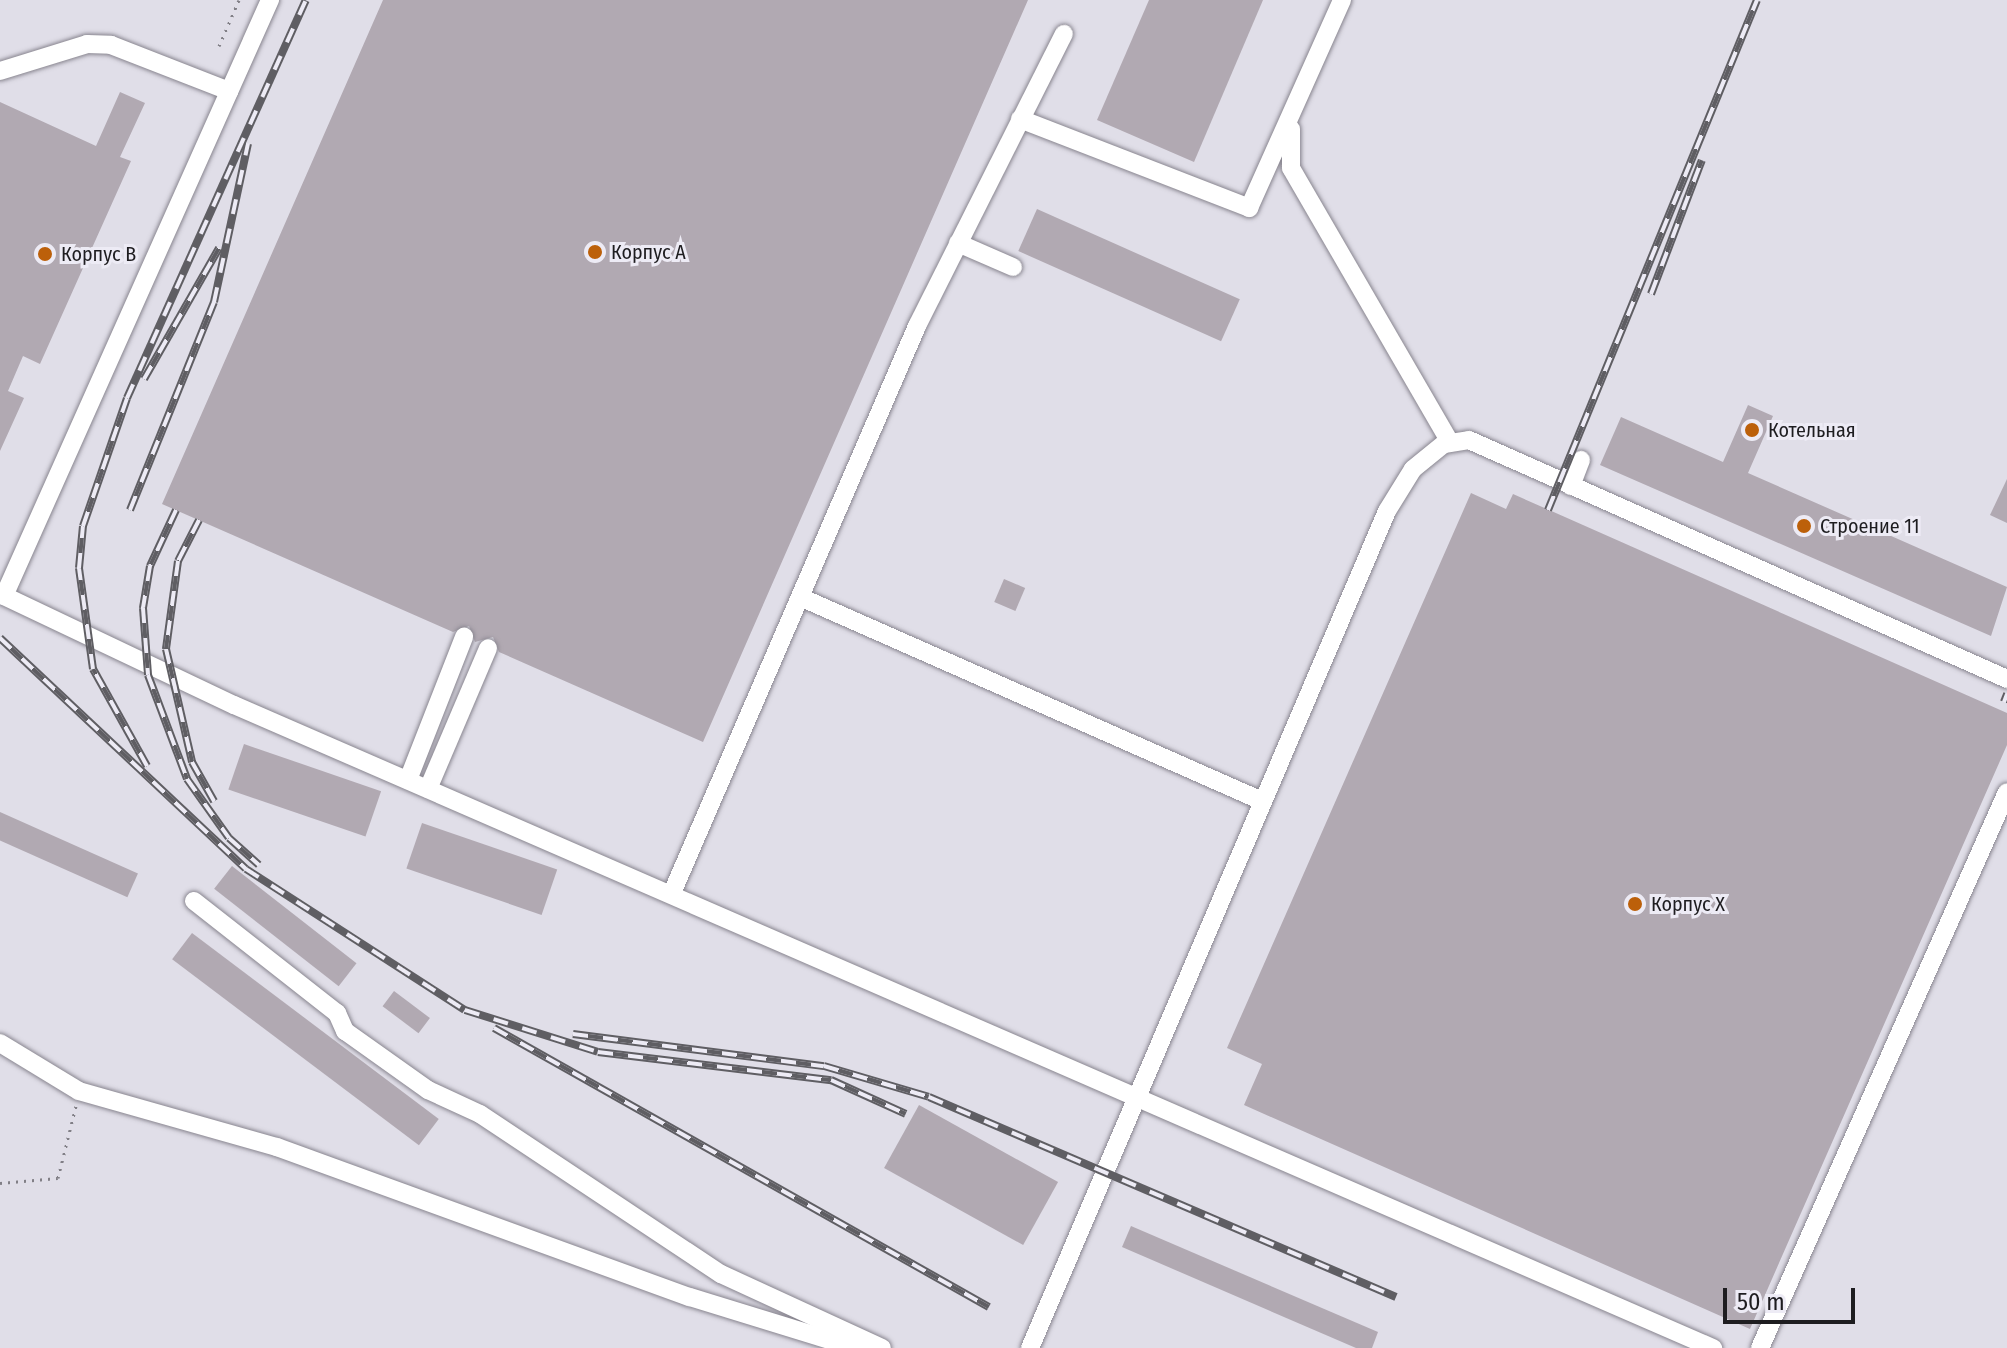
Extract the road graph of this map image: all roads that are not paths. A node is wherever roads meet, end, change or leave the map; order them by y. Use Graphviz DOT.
graph roads {
  1 [pos="1342,0"];
  2 [pos="267,1"];
  3 [pos="1064,34"];
  4 [pos="0,71"];
  5 [pos="229,91"];
  6 [pos="1296,102"];
  7 [pos="1020,119"];
  8 [pos="958,243"];
  9 [pos="1013,267"];
  10 [pos="1450,442"];
  11 [pos="1581,460"];
  12 [pos="1571,486"];
  13 [pos="2,595"];
  14 [pos="800,597"];
  15 [pos="464,637"];
  16 [pos="488,648"];
  17 [pos="2007,679"];
  18 [pos="408,780"];
  19 [pos="428,789"];
  20 [pos="2007,792"];
  21 [pos="1262,801"];
  22 [pos="672,893"];
  23 [pos="194,901"];
  24 [pos="0,1043"];
  25 [pos="1135,1094"];
  26 [pos="856,1348"];
  27 [pos="882,1348"];
  28 [pos="1030,1348"];
  29 [pos="1713,1348"];
  30 [pos="1760,1348"];
  1 -- 6 [label="lane"];
  2 -- 5 [label="lane"];
  3 -- 7 [label="lane"];
  4 -- 5 [label="lane"];
  5 -- 13 [label="lane"];
  6 -- 7 [label="lane"];
  6 -- 10 [label="lane"];
  7 -- 8 [label="lane"];
  8 -- 9 [label="lane"];
  8 -- 14 [label="lane"];
  10 -- 12 [label="lane"];
  10 -- 21 [label="lane"];
  11 -- 12 [label="lane"];
  12 -- 17 [label="lane"];
  13 -- 18 [label="lane"];
  14 -- 21 [label="lane"];
  14 -- 22 [label="lane"];
  15 -- 18 [label="lane"];
  16 -- 19 [label="lane"];
  18 -- 19 [label="lane"];
  19 -- 22 [label="lane"];
  20 -- 30 [label="lane"];
  21 -- 25 [label="lane"];
  22 -- 25 [label="lane"];
  23 -- 27 [label="lane"];
  24 -- 26 [label="lane"];
  25 -- 28 [label="lane"];
  25 -- 29 [label="lane"];
}
